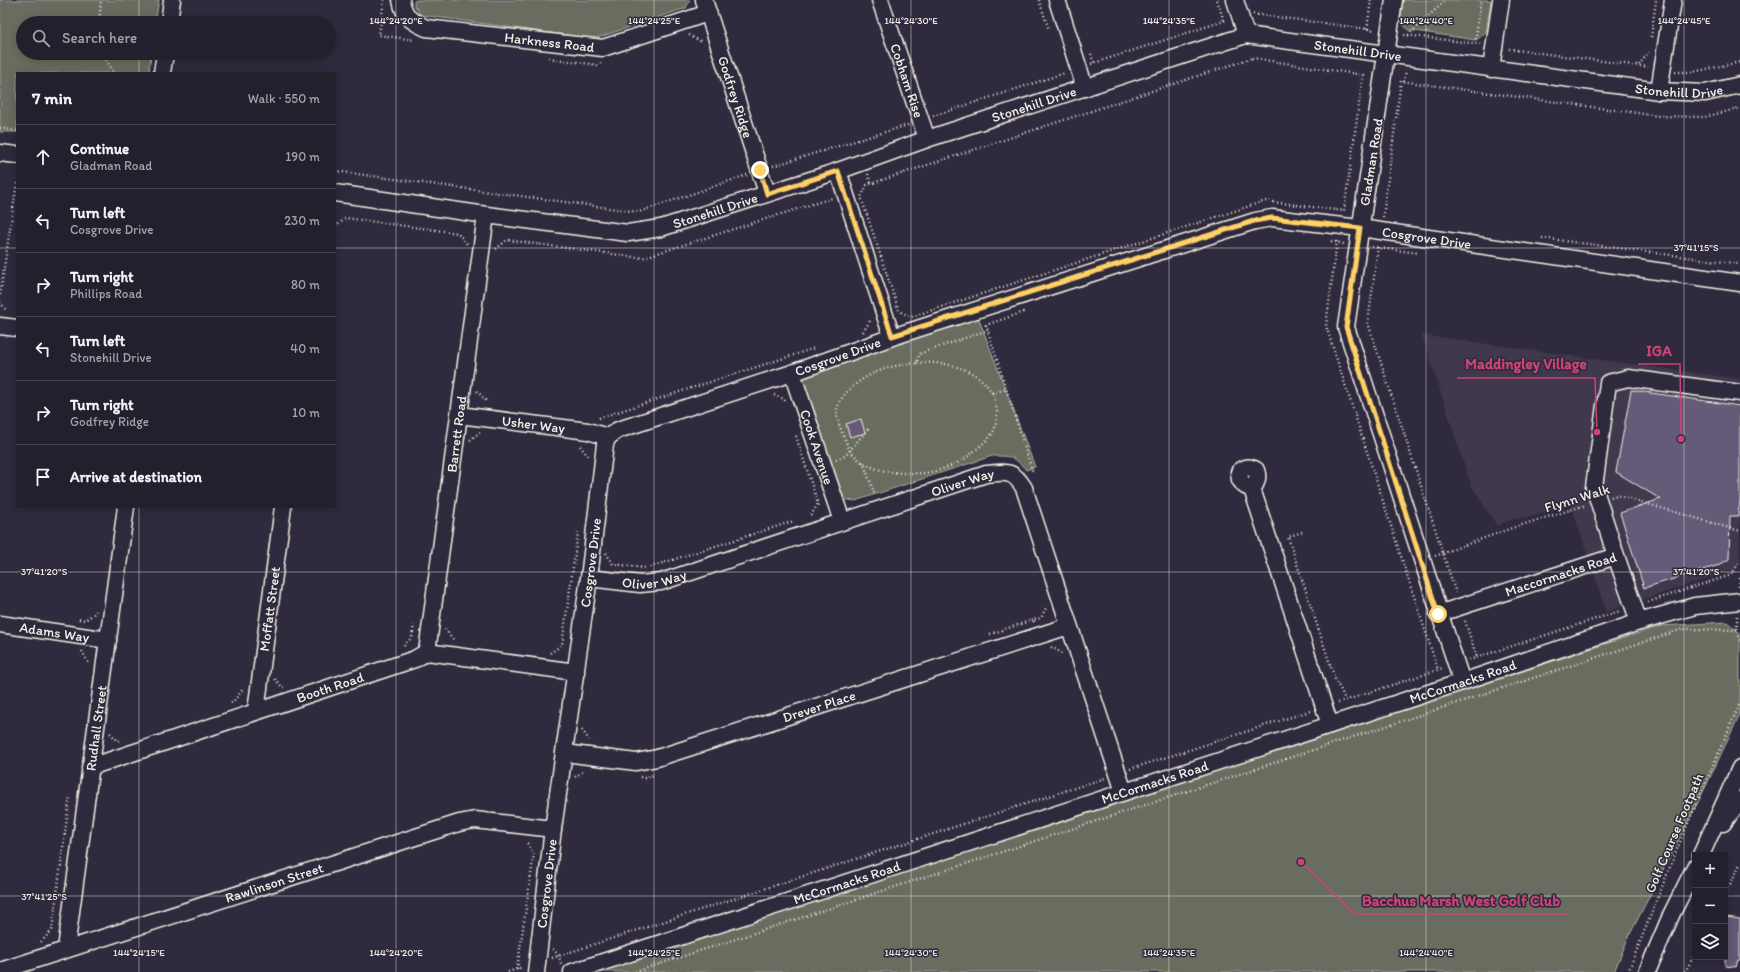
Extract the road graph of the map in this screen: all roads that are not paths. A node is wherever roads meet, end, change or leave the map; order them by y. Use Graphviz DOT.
graph roads {
  1 [pos="172,0"];
  2 [pos="401,0"];
  3 [pos="880,0"];
  4 [pos="1057,0"];
  5 [pos="1235,0"];
  6 [pos="1394,0"];
  7 [pos="1501,0"];
  8 [pos="1673,0"];
  9 [pos="706,6"];
  10 [pos="170,16"];
  11 [pos="1246,35"];
  12 [pos="1387,54"];
  13 [pos="164,60"];
  14 [pos="1491,69"];
  15 [pos="162,72"];
  16 [pos="1740,85"];
  17 [pos="1085,88"];
  18 [pos="1659,91"];
  19 [pos="927,139"];
  20 [pos="838,171"];
  21 [pos="336,193"];
  22 [pos="767,194"];
  23 [pos="486,215"];
  24 [pos="1360,228"];
  25 [pos="1740,283"];
  26 [pos="0,326"];
  27 [pos="16,328"];
  28 [pos="892,336"];
  29 [pos="792,373"];
  30 [pos="1740,393"];
  31 [pos="459,415"];
  32 [pos="608,437"];
  33 [pos="1252,489"];
  34 [pos="126,508"];
  35 [pos="283,508"];
  36 [pos="842,521"];
  37 [pos="1616,556"];
  38 [pos="589,578"];
  39 [pos="1740,601"];
  40 [pos="1438,614"];
  41 [pos="1639,622"];
  42 [pos="0,624"];
  43 [pos="1069,626"];
  44 [pos="108,640"];
  45 [pos="427,652"];
  46 [pos="576,672"];
  47 [pos="1462,682"];
  48 [pos="256,711"];
  49 [pos="1330,725"];
  50 [pos="565,753"];
  51 [pos="90,767"];
  52 [pos="1740,768"];
  53 [pos="1124,792"];
  54 [pos="1740,800"];
  55 [pos="553,829"];
  56 [pos="1702,852"];
  57 [pos="1692,873"];
  58 [pos="66,949"];
  59 [pos="0,971"];
  60 [pos="536,972"];
  61 [pos="572,972"];
  62 [pos="1647,972"];
  1 -- 10 [label="street"];
  2 -- 9 [label="street, Harkness Road"];
  3 -- 19 [label="street, Cobham Rise"];
  4 -- 17 [label="street"];
  5 -- 11 [label="street"];
  6 -- 12 [label="street, Gladman Road"];
  7 -- 14 [label="street"];
  8 -- 18 [label="street"];
  9 -- 22 [label="street, Godfrey Ridge"];
  11 -- 12 [label="street, Stonehill Drive"];
  11 -- 17 [label="street, Stonehill Drive"];
  12 -- 14 [label="street, Stonehill Drive"];
  12 -- 24 [label="street, Gladman Road"];
  13 -- 15 [label="street"];
  14 -- 18 [label="street, Stonehill Drive"];
  16 -- 18 [label="street, Stonehill Drive"];
  17 -- 19 [label="street, Stonehill Drive"];
  19 -- 20 [label="street, Stonehill Drive"];
  20 -- 22 [label="street, Stonehill Drive"];
  20 -- 28 [label="street"];
  21 -- 23 [label="street, Stonehill Drive"];
  22 -- 23 [label="street, Stonehill Drive"];
  23 -- 31 [label="street, Barrett Road"];
  24 -- 25 [label="street, Cosgrove Drive"];
  24 -- 28 [label="street, Cosgrove Drive"];
  24 -- 40 [label="street, Gladman Road"];
  26 -- 27 [label="street"];
  28 -- 29 [label="street, Cosgrove Drive"];
  29 -- 32 [label="street, Cosgrove Drive"];
  29 -- 36 [label="street, Cook Avenue"];
  30 -- 37 [label="street"];
  31 -- 32 [label="street, Usher Way"];
  31 -- 45 [label="street, Barrett Road"];
  32 -- 38 [label="street, Cosgrove Drive"];
  33 -- 49 [label="street"];
  34 -- 44 [label="street, Rudhall Street"];
  35 -- 48 [label="street, Moffatt Street"];
  36 -- 38 [label="street, Oliver Way"];
  36 -- 43 [label="street, Oliver Way"];
  37 -- 40 [label="street, Maccormacks Road"];
  37 -- 41 [label="street, Maccormacks Road"];
  38 -- 46 [label="street, Cosgrove Drive"];
  39 -- 41 [label="street, McCormacks Road"];
  40 -- 47 [label="street, Gladman Road"];
  41 -- 47 [label="street, McCormacks Road"];
  42 -- 44 [label="street, Adams Way"];
  43 -- 50 [label="street, Drever Place"];
  43 -- 53 [label="street, Oliver Way"];
  44 -- 51 [label="street, Rudhall Street"];
  45 -- 46 [label="street"];
  45 -- 48 [label="street, Booth Road"];
  46 -- 50 [label="street, Cosgrove Drive"];
  47 -- 49 [label="street, McCormacks Road"];
  48 -- 51 [label="street, Booth Road"];
  49 -- 53 [label="street, McCormacks Road"];
  50 -- 55 [label="street, Cosgrove Drive"];
  51 -- 58 [label="street, Rudhall Street"];
  52 -- 56 [label="street"];
  53 -- 61 [label="street, McCormacks Road"];
  54 -- 56 [label="street"];
  55 -- 58 [label="street, Rawlinson Street"];
  55 -- 60 [label="street, Cosgrove Drive"];
  57 -- 62 [label="street"];
  58 -- 59 [label="street, Rawlinson Street"];
}
